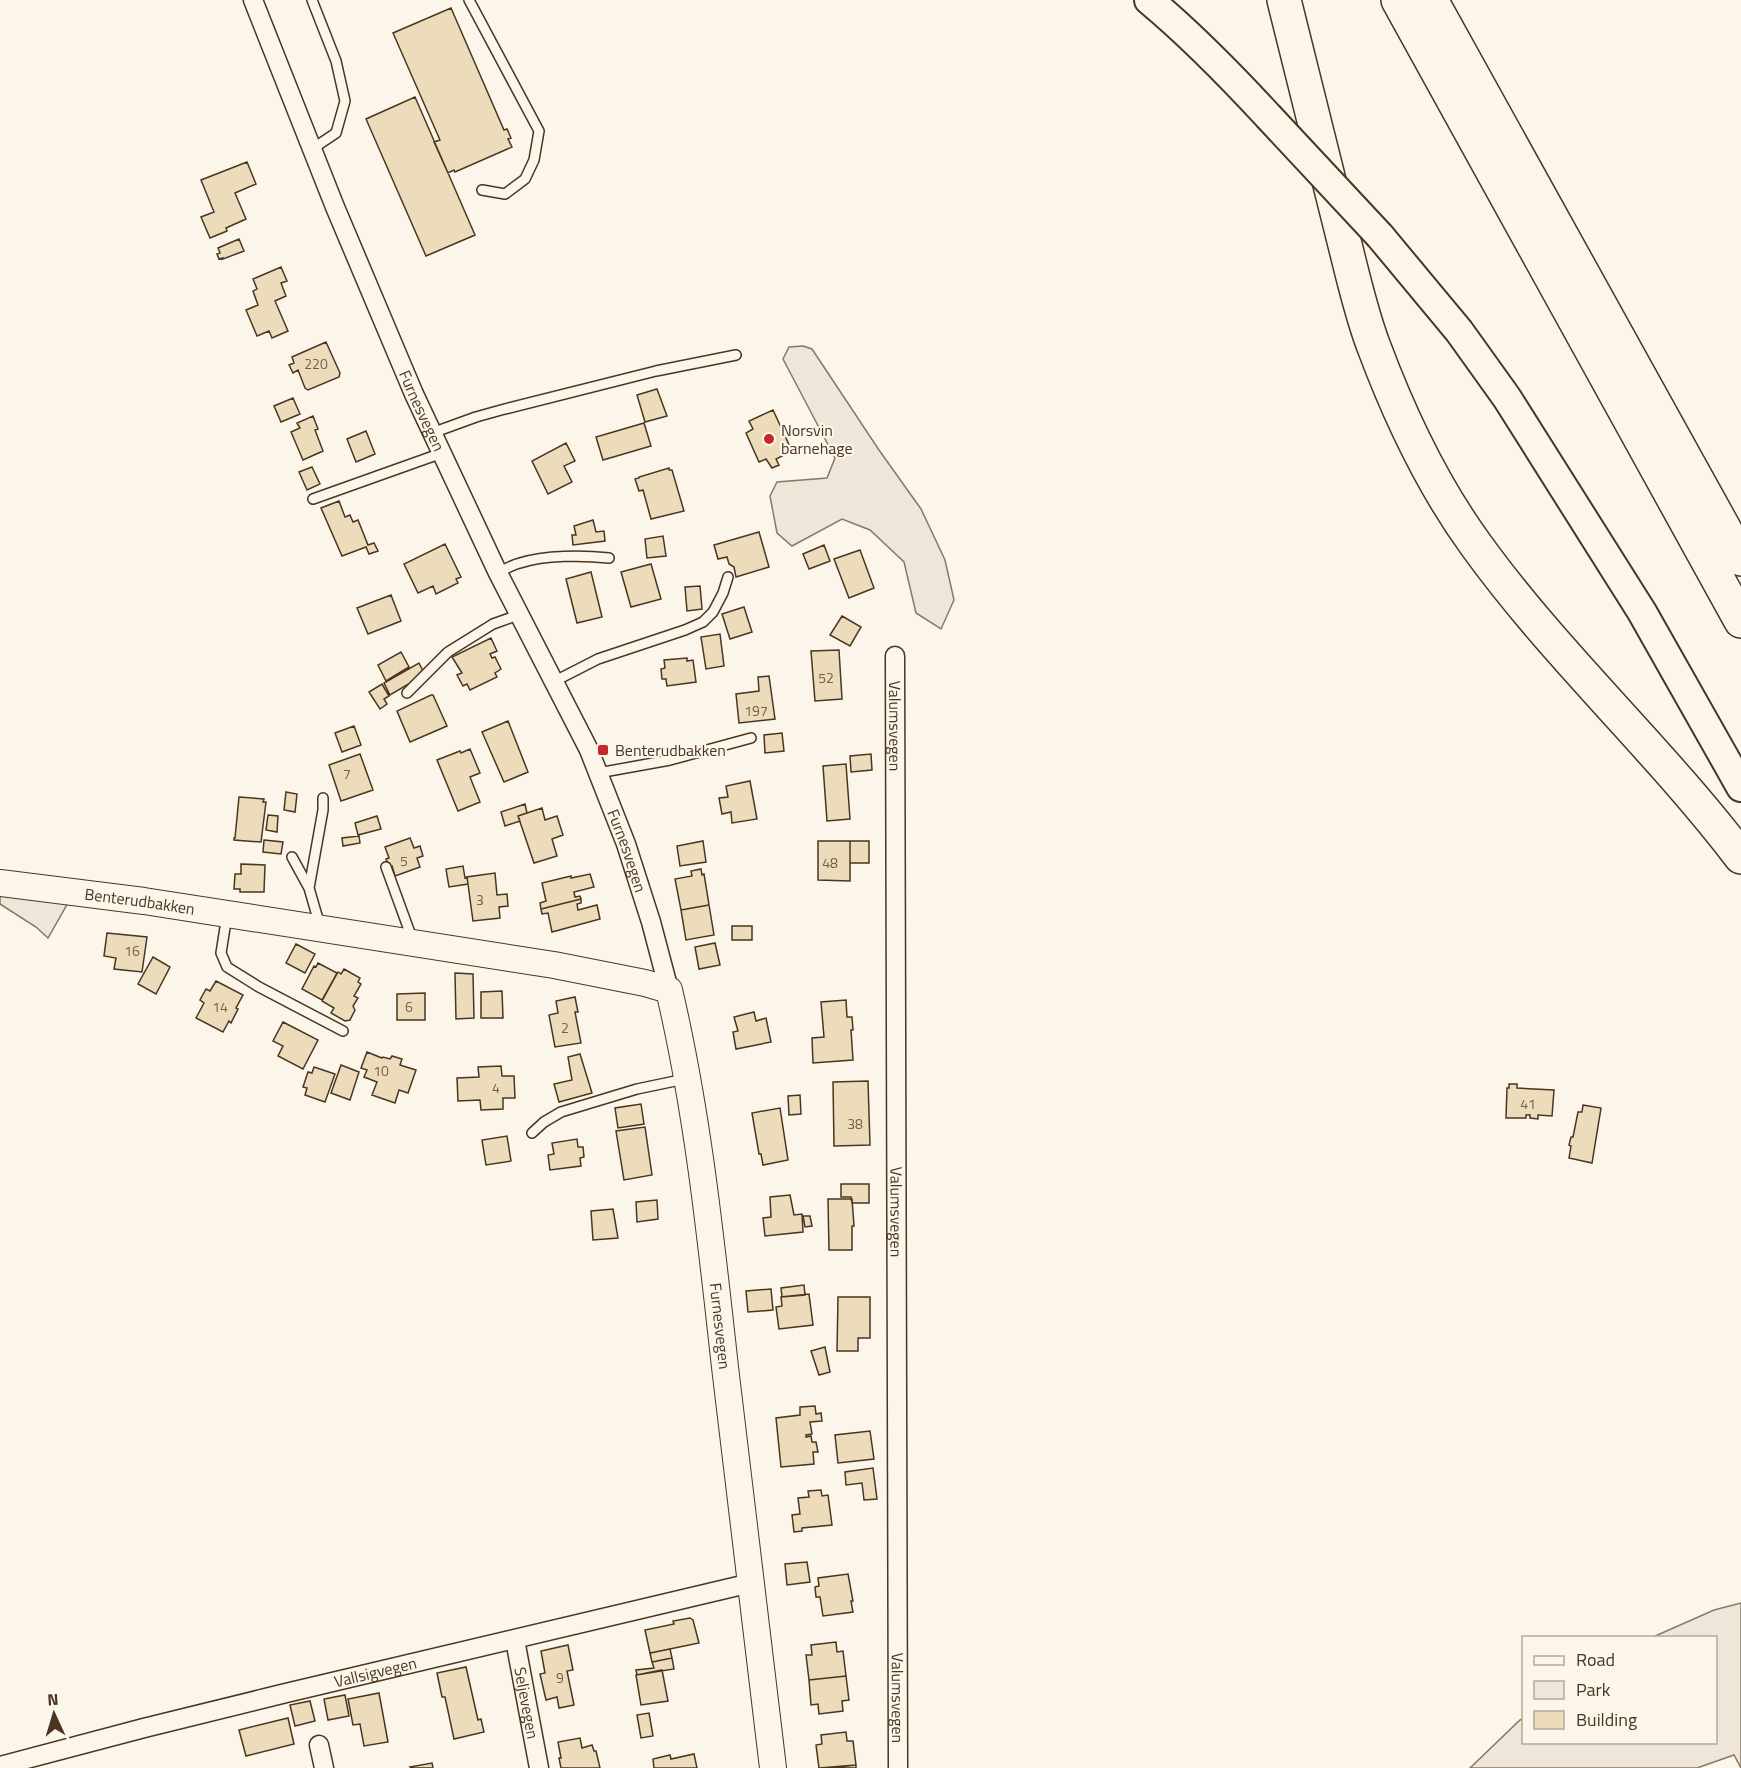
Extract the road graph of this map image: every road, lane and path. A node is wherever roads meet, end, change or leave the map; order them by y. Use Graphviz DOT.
graph roads {
  1 [pos="253,0"];
  2 [pos="312,0"];
  3 [pos="469,0"];
  4 [pos="1149,0"];
  5 [pos="1284,0"];
  6 [pos="1398,0"];
  7 [pos="1431,0"];
  8 [pos="312,149"];
  9 [pos="482,190"];
  10 [pos="736,355"];
  11 [pos="432,433"];
  12 [pos="442,453"];
  13 [pos="313,499"];
  14 [pos="609,558"];
  15 [pos="1741,559"];
  16 [pos="498,573"];
  17 [pos="728,578"];
  18 [pos="520,614"];
  19 [pos="1741,621"];
  20 [pos="894,656"];
  21 [pos="553,682"];
  22 [pos="407,693"];
  23 [pos="752,738"];
  24 [pos="598,773"];
  25 [pos="1741,787"];
  26 [pos="323,798"];
  27 [pos="292,857"];
  28 [pos="1741,857"];
  29 [pos="386,867"];
  30 [pos="0,883"];
  31 [pos="309,888"];
  32 [pos="227,913"];
  33 [pos="321,928"];
  34 [pos="414,943"];
  35 [pos="669,990"];
  36 [pos="343,1031"];
  37 [pos="687,1078"];
  38 [pos="532,1132"];
  39 [pos="752,1583"];
  40 [pos="515,1640"];
  41 [pos="320,1745"];
  42 [pos="0,1766"];
  43 [pos="324,1768"];
  44 [pos="539,1768"];
  45 [pos="773,1768"];
  46 [pos="898,1768"];
  1 -- 8 [label="street, Furnesvegen"];
  2 -- 8 [label="lane"];
  3 -- 9 [label="lane"];
  4 -- 25 [label="main road, bridge"];
  5 -- 28 [label="highway"];
  6 -- 19 [label="highway"];
  7 -- 15 [label="highway"];
  8 -- 11 [label="street, Furnesvegen"];
  10 -- 11 [label="lane"];
  11 -- 12 [label="street, Furnesvegen"];
  12 -- 13 [label="lane"];
  12 -- 16 [label="street, Furnesvegen"];
  14 -- 16 [label="lane"];
  16 -- 18 [label="street, Furnesvegen"];
  17 -- 21 [label="lane"];
  18 -- 21 [label="street, Furnesvegen"];
  18 -- 22 [label="lane"];
  20 -- 46 [label="street, Valumsvegen"];
  21 -- 24 [label="street, Furnesvegen"];
  23 -- 24 [label="lane"];
  24 -- 35 [label="street, Furnesvegen"];
  26 -- 31 [label="lane"];
  27 -- 31 [label="lane"];
  29 -- 34 [label="lane"];
  30 -- 32 [label="main road, Benterudbakken"];
  31 -- 33 [label="lane"];
  32 -- 33 [label="main road, Benterudbakken"];
  32 -- 36 [label="lane"];
  33 -- 34 [label="main road, Benterudbakken"];
  34 -- 35 [label="main road, Benterudbakken"];
  35 -- 37 [label="main road, Furnesvegen"];
  37 -- 38 [label="lane"];
  37 -- 39 [label="main road, Furnesvegen"];
  39 -- 40 [label="street, Vallsigvegen"];
  39 -- 45 [label="main road, Furnesvegen"];
  40 -- 42 [label="street, Vallsigvegen"];
  40 -- 44 [label="street, Seljevegen"];
  41 -- 43 [label="street"];
}
